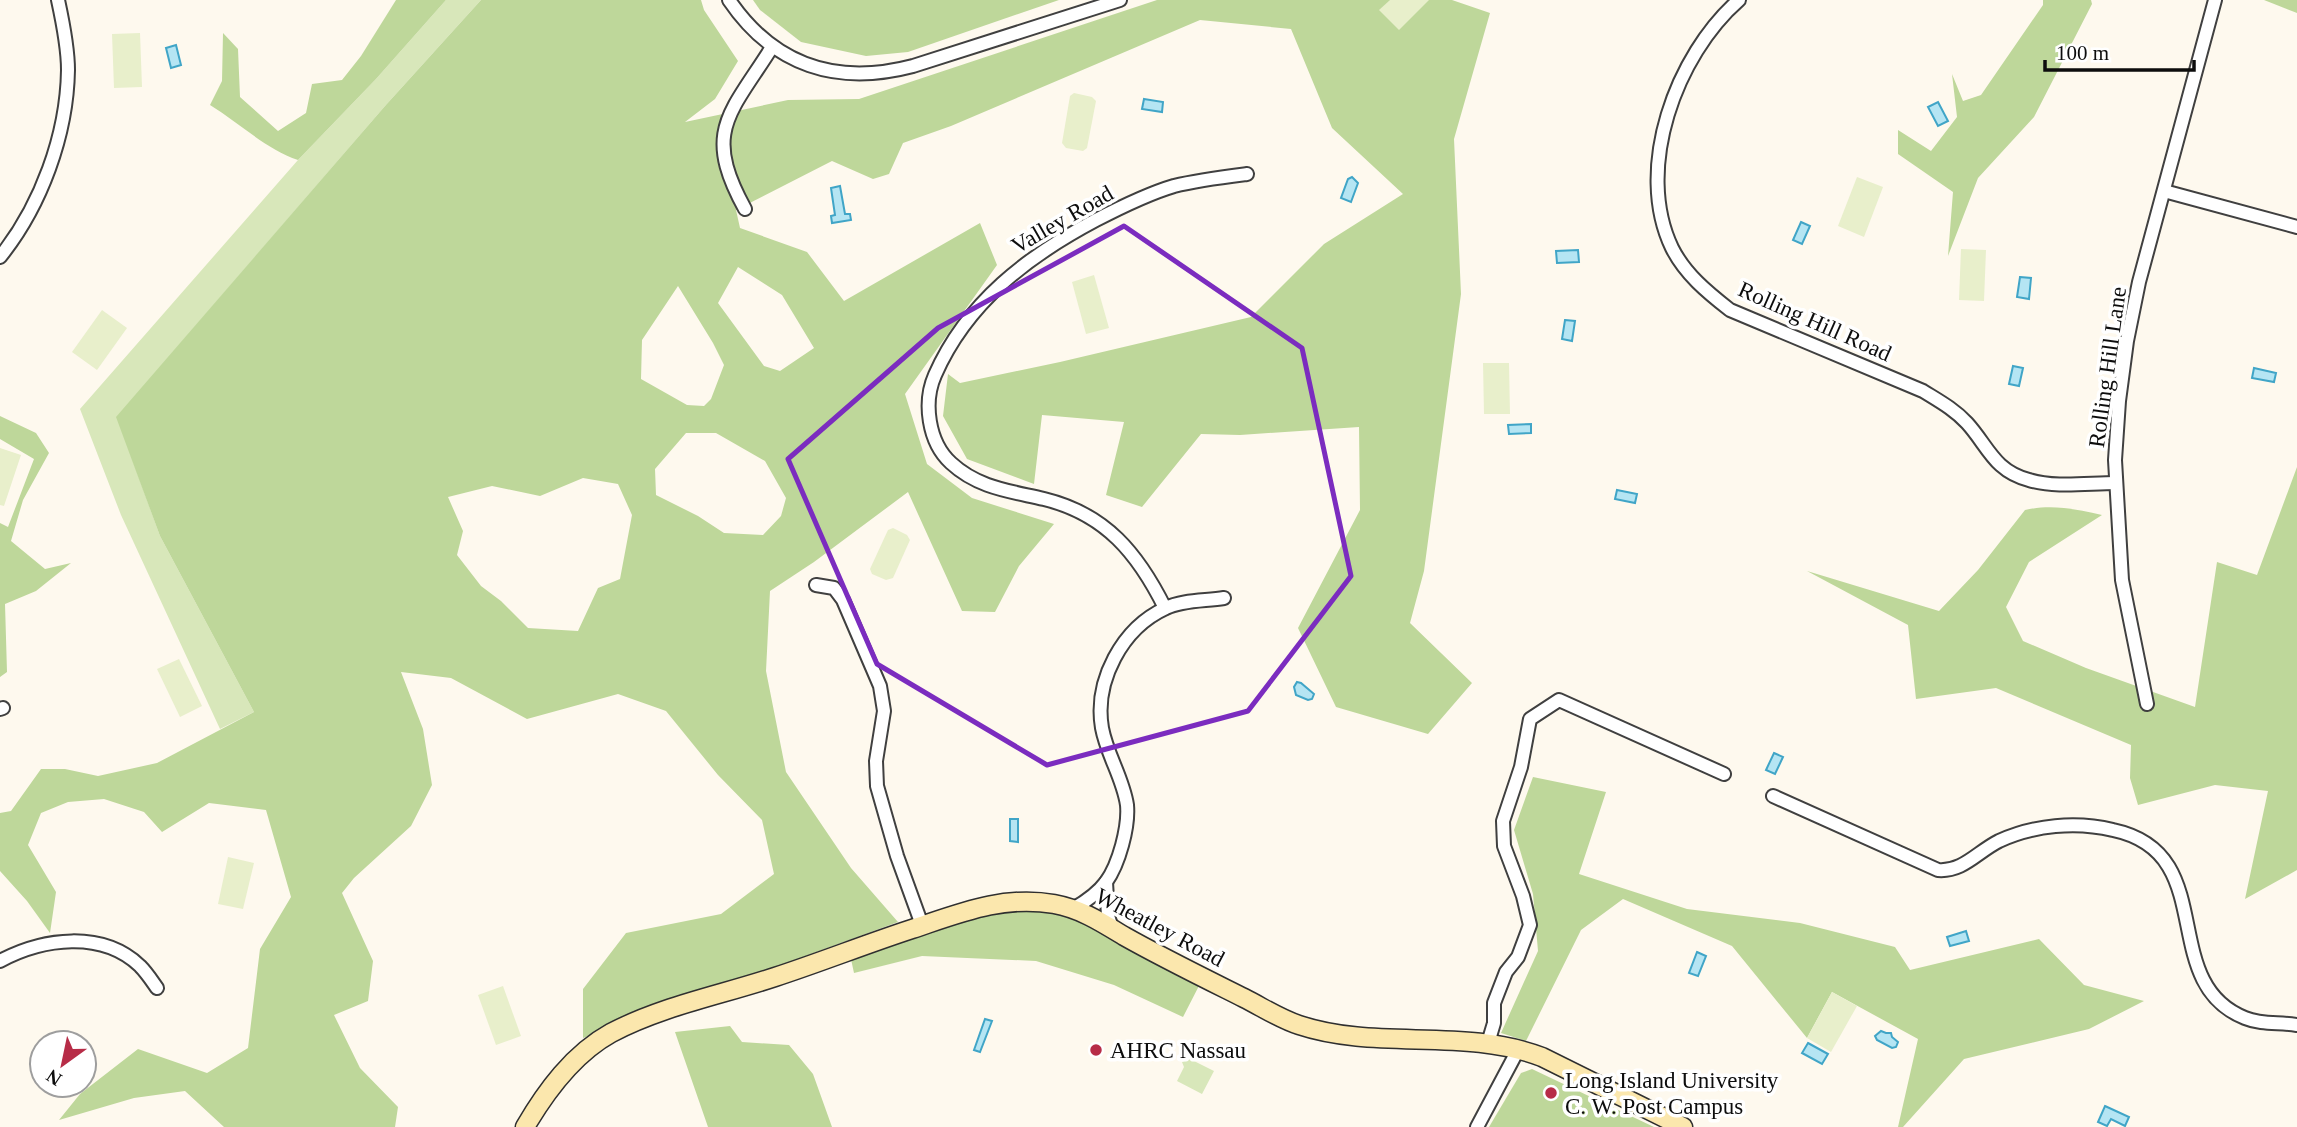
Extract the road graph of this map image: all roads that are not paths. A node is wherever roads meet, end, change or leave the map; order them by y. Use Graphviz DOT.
graph roads {
  1 [pos="58,0"];
  2 [pos="729,0"];
  3 [pos="1120,0"];
  4 [pos="1739,0"];
  5 [pos="2215,0"];
  6 [pos="772,47"];
  7 [pos="1247,173"];
  8 [pos="2164,191"];
  9 [pos="745,209"];
  10 [pos="2297,228"];
  11 [pos="0,257"];
  12 [pos="2116,483"];
  13 [pos="816,585"];
  14 [pos="1224,598"];
  15 [pos="1165,608"];
  16 [pos="2147,704"];
  17 [pos="1724,774"];
  18 [pos="1773,796"];
  19 [pos="1106,882"];
  20 [pos="1073,909"];
  21 [pos="922,925"];
  22 [pos="1112,928"];
  23 [pos="0,961"];
  24 [pos="157,988"];
  25 [pos="2297,1025"];
  26 [pos="1488,1043"];
  27 [pos="1519,1048"];
  28 [pos="525,1127"];
  29 [pos="1477,1127"];
  30 [pos="1683,1127"];
  1 -- 11 [label="street"];
  2 -- 6 [label="street"];
  3 -- 6 [label="street"];
  4 -- 12 [label="street, Rolling Hill Road"];
  5 -- 8 [label="street, Rolling Hill Lane"];
  6 -- 9 [label="street"];
  7 -- 15 [label="street, Valley Road"];
  8 -- 10 [label="street"];
  8 -- 12 [label="street, Rolling Hill Lane"];
  12 -- 16 [label="street, Rolling Hill Lane"];
  13 -- 21 [label="street"];
  14 -- 15 [label="street"];
  15 -- 19 [label="street"];
  17 -- 26 [label="street"];
  18 -- 25 [label="street"];
  19 -- 20 [label="street"];
  19 -- 22 [label="street"];
  20 -- 21 [label="main road, Wheatley Road"];
  20 -- 22 [label="main road, Wheatley Road"];
  21 -- 28 [label="main road, Wheatley Road"];
  22 -- 26 [label="main road, Wheatley Road"];
  23 -- 24 [label="street"];
  26 -- 27 [label="main road, Wheatley Road"];
  27 -- 29 [label="street"];
  27 -- 30 [label="main road, Wheatley Road"];
}
